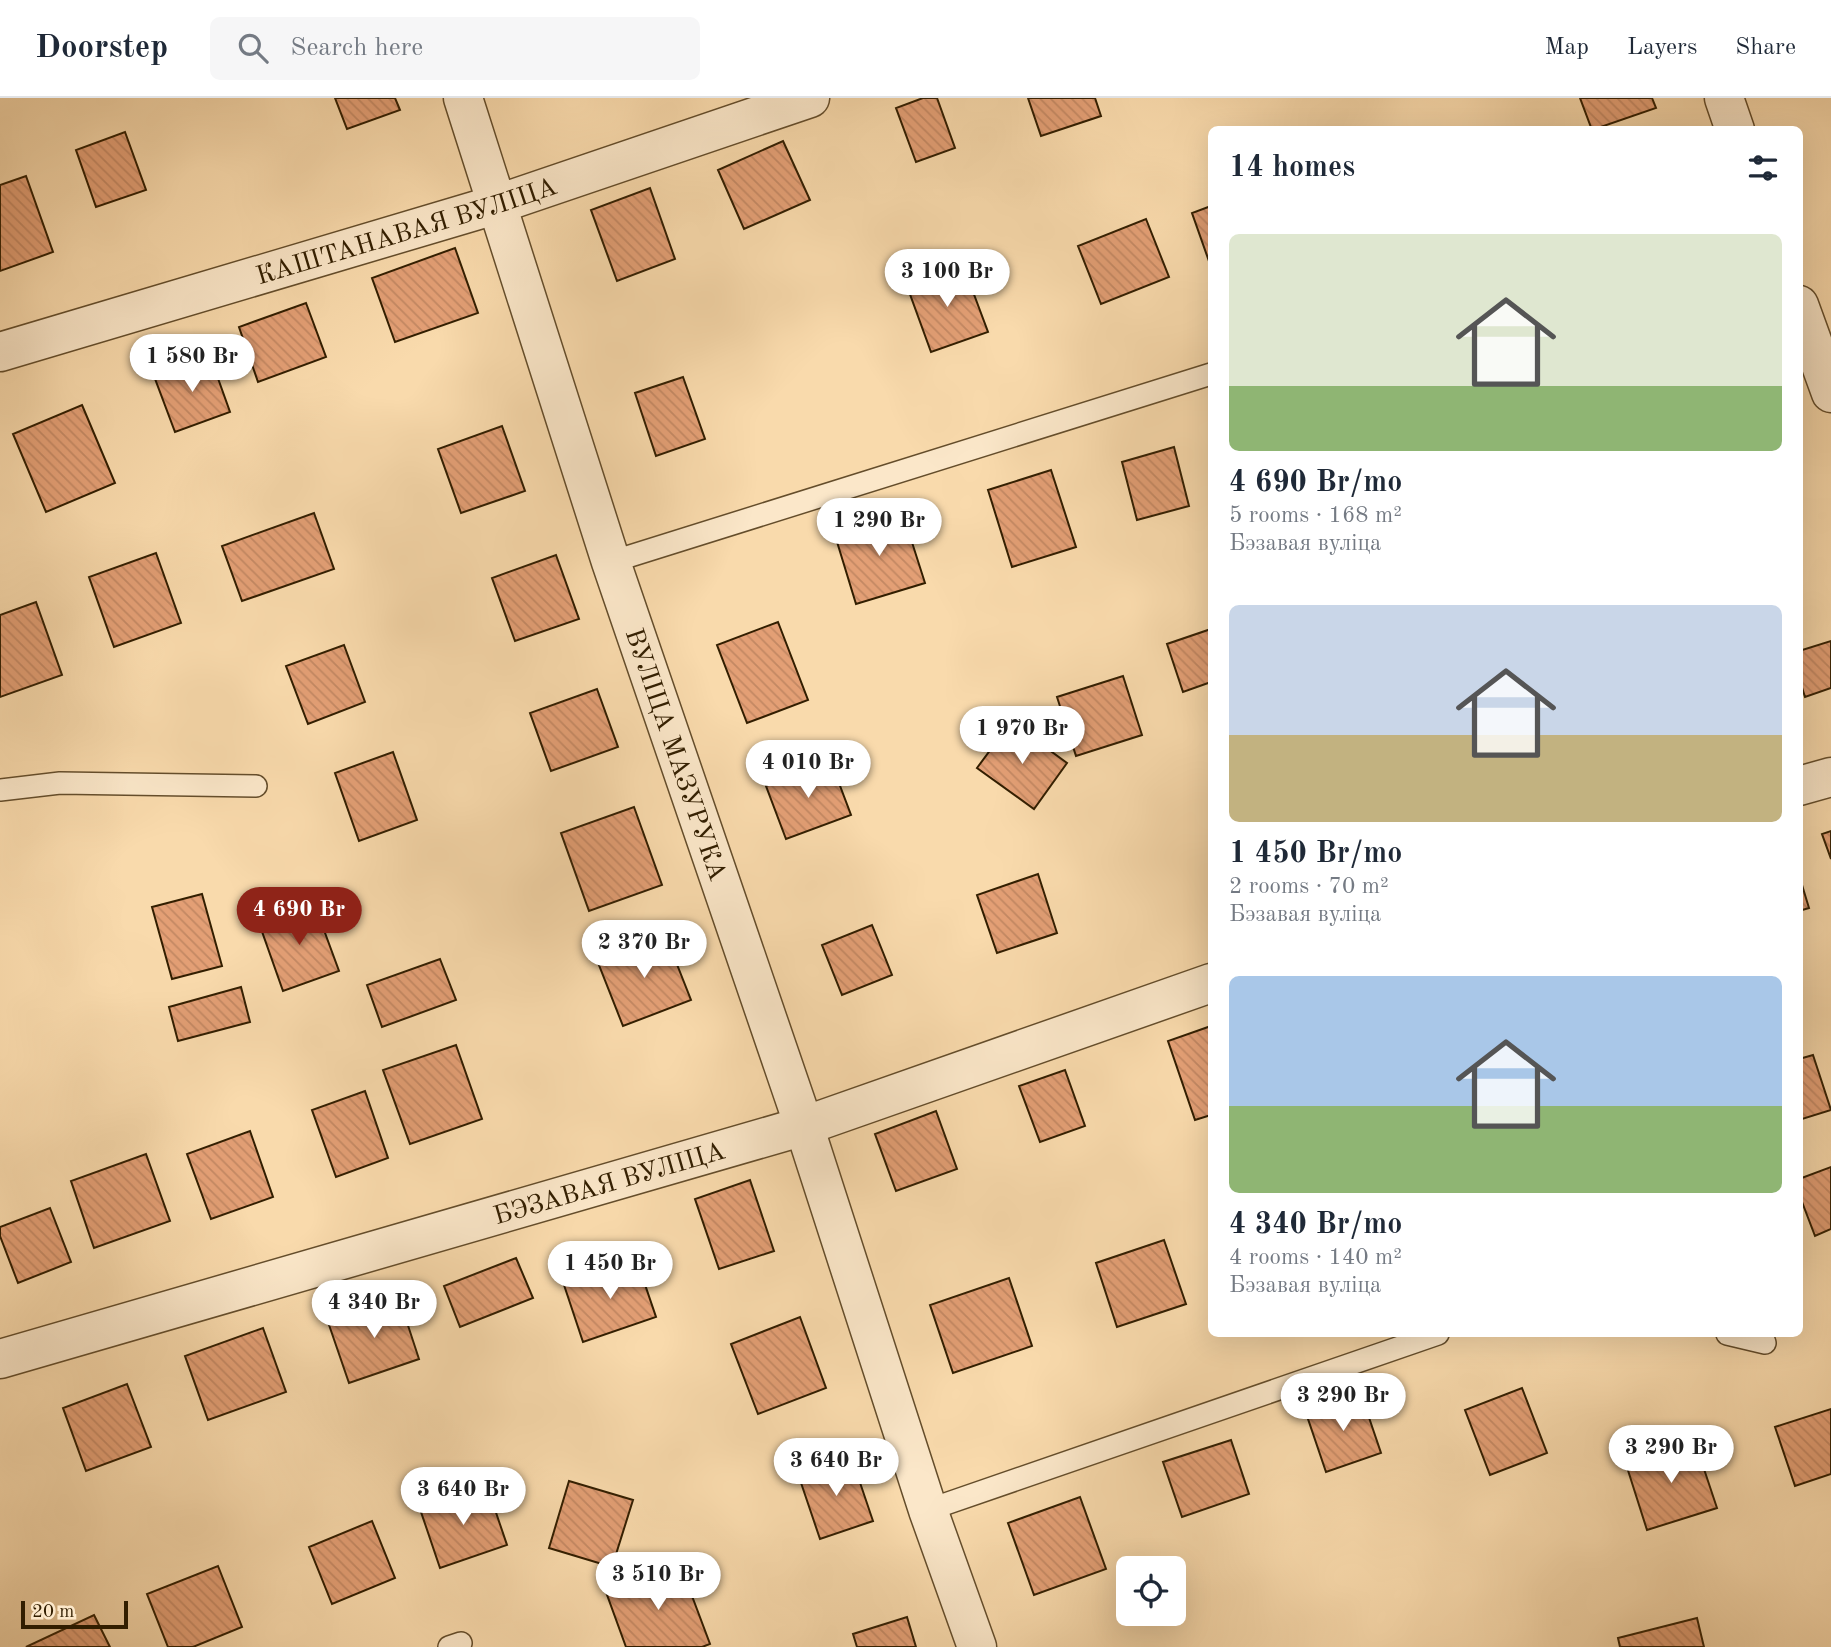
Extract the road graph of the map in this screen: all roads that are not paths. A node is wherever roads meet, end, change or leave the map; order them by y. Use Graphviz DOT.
graph roads {
  1 [pos="463,98"];
  2 [pos="810,98"];
  3 [pos="1724,98"];
  4 [pos="1734,126"];
  5 [pos="498,204"];
  6 [pos="1803,316"];
  7 [pos="0,352"];
  8 [pos="1208,376"];
  9 [pos="1831,393"];
  10 [pos="611,562"];
  11 [pos="1831,777"];
  12 [pos="1803,785"];
  13 [pos="256,786"];
  14 [pos="0,790"];
  15 [pos="1208,984"];
  16 [pos="804,1126"];
  17 [pos="1429,1337"];
  18 [pos="1740,1337"];
  19 [pos="1763,1337"];
  20 [pos="0,1359"];
  21 [pos="928,1510"];
  22 [pos="977,1647"];
  1 -- 5 [label="street, ВУЛІЦА МАЗУРУКА"];
  2 -- 5 [label="street, КАШТАНАВАЯ ВУЛІЦА"];
  3 -- 4 [label="street"];
  5 -- 7 [label="street, КАШТАНАВАЯ ВУЛІЦА"];
  5 -- 10 [label="street, ВУЛІЦА МАЗУРУКА"];
  6 -- 9 [label="street"];
  8 -- 10 [label="lane"];
  10 -- 16 [label="street, ВУЛІЦА МАЗУРУКА"];
  11 -- 12 [label="street"];
  13 -- 14 [label="lane"];
  15 -- 16 [label="street, БЭЗАВАЯ ВУЛІЦА"];
  16 -- 20 [label="street, БЭЗАВАЯ ВУЛІЦА"];
  16 -- 21 [label="street, ВУЛІЦА МАЗУРУКА"];
  17 -- 21 [label="lane"];
  18 -- 19 [label="lane"];
  21 -- 22 [label="street, ВУЛІЦА МАЗУРУКА"];
}
